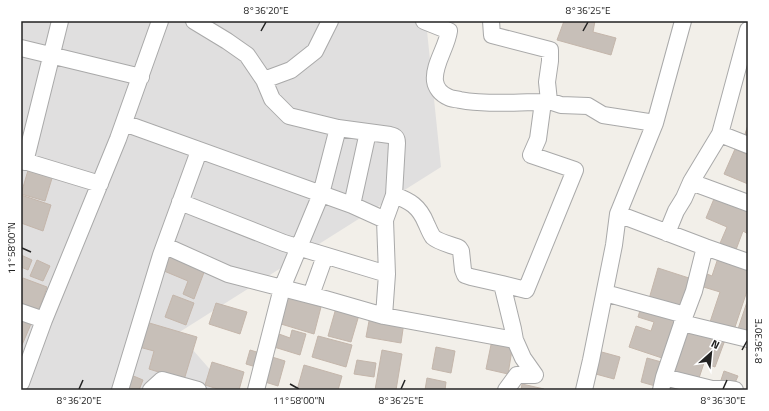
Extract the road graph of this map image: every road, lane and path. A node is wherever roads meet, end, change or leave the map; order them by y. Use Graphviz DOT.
graph roads {
  1 [pos="60,21"];
  2 [pos="194,21"];
  3 [pos="330,21"];
  4 [pos="424,21"];
  5 [pos="491,21"];
  6 [pos="683,21"];
  7 [pos="157,24"];
  8 [pos="748,30"];
  9 [pos="21,48"];
  10 [pos="746,49"];
  11 [pos="51,55"];
  12 [pos="141,77"];
  13 [pos="264,80"];
  14 [pos="124,123"];
  15 [pos="655,123"];
  16 [pos="338,128"];
  17 [pos="368,132"];
  18 [pos="720,134"];
  19 [pos="748,144"];
  20 [pos="199,151"];
  21 [pos="23,161"];
  22 [pos="691,182"];
  23 [pos="100,184"];
  24 [pos="321,194"];
  25 [pos="394,194"];
  26 [pos="180,202"];
  27 [pos="748,203"];
  28 [pos="352,205"];
  29 [pos="618,214"];
  30 [pos="385,220"];
  31 [pos="667,233"];
  32 [pos="164,246"];
  33 [pos="299,247"];
  34 [pos="705,247"];
  35 [pos="325,256"];
  36 [pos="748,262"];
  37 [pos="387,274"];
  38 [pos="502,284"];
  39 [pos="282,288"];
  40 [pos="604,293"];
  41 [pos="311,295"];
  42 [pos="21,312"];
  43 [pos="384,316"];
  44 [pos="683,319"];
  45 [pos="44,320"];
  46 [pos="748,339"];
  47 [pos="515,340"];
  48 [pos="21,383"];
  49 [pos="663,384"];
  50 [pos="120,390"];
  51 [pos="151,390"];
  52 [pos="198,390"];
  53 [pos="256,390"];
  54 [pos="506,390"];
  55 [pos="584,390"];
  56 [pos="712,390"];
  57 [pos="735,390"];
  1 -- 11 [label="street"];
  2 -- 13 [label="street"];
  3 -- 13 [label="street"];
  4 -- 38 [label="street"];
  5 -- 15 [label="street"];
  6 -- 15 [label="street"];
  7 -- 12 [label="street"];
  8 -- 10 [label="street"];
  9 -- 11 [label="street"];
  10 -- 18 [label="street"];
  11 -- 12 [label="street"];
  11 -- 21 [label="street"];
  12 -- 14 [label="street"];
  13 -- 16 [label="street"];
  14 -- 20 [label="street"];
  14 -- 23 [label="street"];
  15 -- 29 [label="street"];
  16 -- 17 [label="street"];
  16 -- 24 [label="street"];
  17 -- 25 [label="street"];
  17 -- 28 [label="street"];
  18 -- 19 [label="street"];
  18 -- 22 [label="street"];
  20 -- 24 [label="street"];
  20 -- 26 [label="street"];
  21 -- 23 [label="street"];
  22 -- 27 [label="street"];
  22 -- 31 [label="street"];
  23 -- 45 [label="street"];
  24 -- 28 [label="street"];
  24 -- 33 [label="street"];
  25 -- 30 [label="street"];
  25 -- 38 [label="street"];
  26 -- 32 [label="street"];
  26 -- 33 [label="street"];
  28 -- 30 [label="street"];
  29 -- 31 [label="street"];
  29 -- 40 [label="street"];
  30 -- 37 [label="street"];
  31 -- 34 [label="street"];
  32 -- 39 [label="street"];
  32 -- 50 [label="street"];
  33 -- 35 [label="street"];
  33 -- 39 [label="street"];
  34 -- 36 [label="street"];
  34 -- 44 [label="street"];
  35 -- 37 [label="street"];
  35 -- 41 [label="street"];
  37 -- 43 [label="street"];
  38 -- 47 [label="street"];
  39 -- 41 [label="street"];
  39 -- 53 [label="street"];
  40 -- 44 [label="street"];
  40 -- 55 [label="street"];
  41 -- 43 [label="street"];
  42 -- 45 [label="street"];
  43 -- 47 [label="street"];
  44 -- 46 [label="street"];
  44 -- 49 [label="street"];
  45 -- 48 [label="street"];
  47 -- 54 [label="street"];
  49 -- 56 [label="street"];
  51 -- 52 [label="street"];
  56 -- 57 [label="street"];
}
